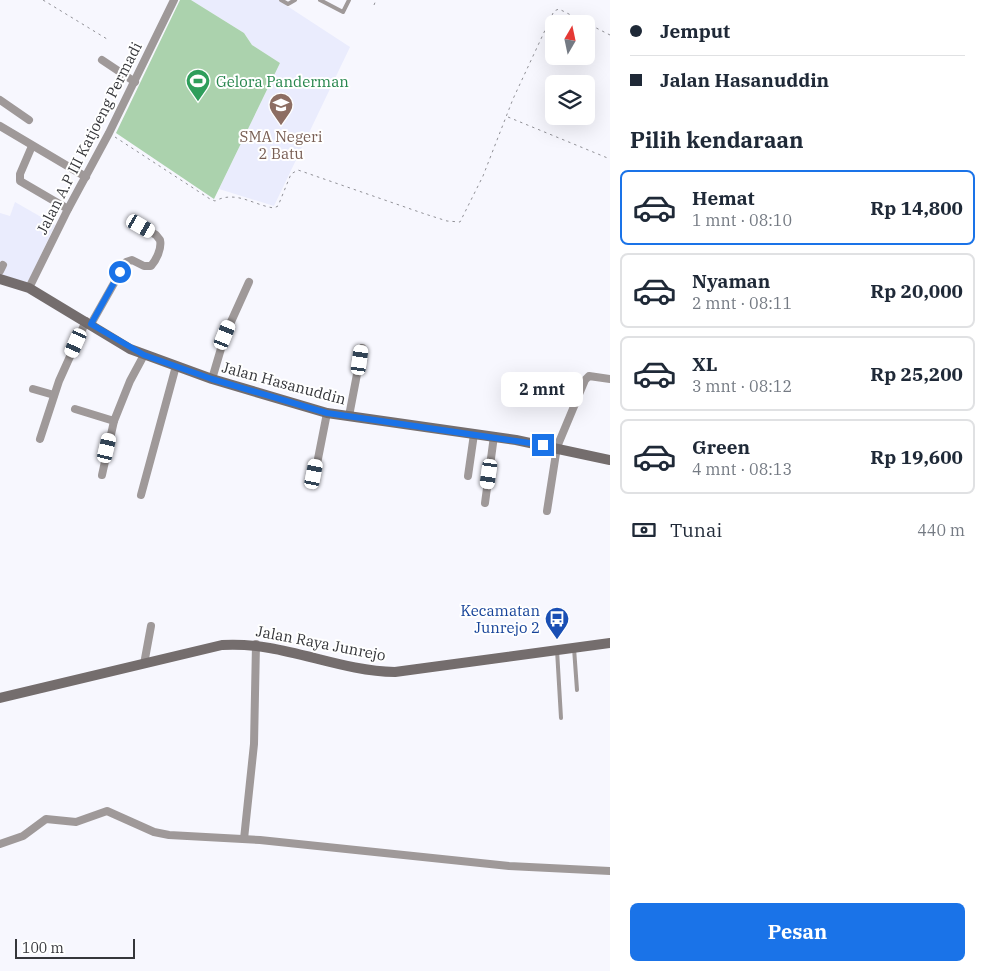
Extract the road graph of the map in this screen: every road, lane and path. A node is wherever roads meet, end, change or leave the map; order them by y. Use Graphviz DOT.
graph roads {
  1 [pos="43,0"];
  2 [pos="174,0"];
  3 [pos="281,0"];
  4 [pos="295,0"];
  5 [pos="320,0"];
  6 [pos="349,0"];
  7 [pos="376,0"];
  8 [pos="374,5"];
  9 [pos="610,35"];
  10 [pos="108,39"];
  11 [pos="102,60"];
  12 [pos="135,82"];
  13 [pos="0,100"];
  14 [pos="507,116"];
  15 [pos="29,120"];
  16 [pos="0,126"];
  17 [pos="109,133"];
  18 [pos="32,146"];
  19 [pos="610,159"];
  20 [pos="86,177"];
  21 [pos="68,209"];
  22 [pos="141,226"];
  23 [pos="0,279"];
  24 [pos="249,282"];
  25 [pos="29,288"];
  26 [pos="89,323"];
  27 [pos="362,348"];
  28 [pos="144,355"];
  29 [pos="176,366"];
  30 [pos="212,379"];
  31 [pos="610,379"];
  32 [pos="34,389"];
  33 [pos="54,395"];
  34 [pos="75,410"];
  35 [pos="327,413"];
  36 [pos="349,416"];
  37 [pos="114,421"];
  38 [pos="474,434"];
  39 [pos="494,436"];
  40 [pos="40,439"];
  41 [pos="557,447"];
  42 [pos="610,460"];
  43 [pos="314,474"];
  44 [pos="102,475"];
  45 [pos="468,476"];
  46 [pos="141,495"];
  47 [pos="485,503"];
  48 [pos="548,511"];
  49 [pos="151,626"];
  50 [pos="610,643"];
  51 [pos="256,644"];
  52 [pos="574,648"];
  53 [pos="557,650"];
  54 [pos="144,664"];
  55 [pos="577,690"];
  56 [pos="0,698"];
  57 [pos="560,718"];
  58 [pos="244,839"];
  59 [pos="0,844"];
  60 [pos="610,871"];
  1 -- 10 [label="path"];
  2 -- 12 [label="street, Jalan A.P III Katjoeng Permadi"];
  3 -- 4 [label="lane"];
  5 -- 6 [label="lane"];
  7 -- 8 [label="path"];
  9 -- 14 [label="path"];
  11 -- 12 [label="street"];
  12 -- 17 [label="street, Jalan A.P III Katjoeng Permadi"];
  13 -- 15 [label="street"];
  14 -- 17 [label="path"];
  14 -- 19 [label="path"];
  16 -- 18 [label="street"];
  17 -- 20 [label="street, Jalan A.P III Katjoeng Permadi"];
  18 -- 20 [label="street"];
  18 -- 21 [label="street"];
  20 -- 21 [label="street, Jalan A.P III Katjoeng Permadi"];
  21 -- 25 [label="street, Jalan A.P III Katjoeng Permadi"];
  22 -- 26 [label="street"];
  23 -- 25 [label="main road, Jalan Hasanuddin"];
  24 -- 30 [label="street"];
  25 -- 26 [label="main road, Jalan Hasanuddin"];
  26 -- 28 [label="main road, Jalan Hasanuddin"];
  26 -- 33 [label="street"];
  27 -- 36 [label="street"];
  28 -- 29 [label="main road, Jalan Hasanuddin"];
  28 -- 37 [label="street"];
  29 -- 30 [label="main road, Jalan Hasanuddin"];
  29 -- 46 [label="street"];
  30 -- 35 [label="main road, Jalan Hasanuddin"];
  31 -- 41 [label="street"];
  32 -- 33 [label="street"];
  33 -- 40 [label="street"];
  34 -- 37 [label="street"];
  35 -- 36 [label="main road, Jalan Hasanuddin"];
  35 -- 43 [label="street"];
  36 -- 38 [label="main road, Jalan Hasanuddin"];
  37 -- 44 [label="street"];
  38 -- 39 [label="main road, Jalan Hasanuddin"];
  38 -- 45 [label="street"];
  39 -- 41 [label="main road, Jalan Hasanuddin"];
  39 -- 47 [label="street"];
  41 -- 42 [label="main road, Jalan Hasanuddin"];
  41 -- 48 [label="street"];
  49 -- 54 [label="street"];
  50 -- 52 [label="main road, Jalan Raya Junrejo"];
  51 -- 53 [label="main road, Jalan Raya Junrejo"];
  51 -- 54 [label="main road, Jalan Raya Junrejo"];
  51 -- 58 [label="street"];
  52 -- 53 [label="main road, Jalan Raya Junrejo"];
  52 -- 55 [label="lane"];
  53 -- 57 [label="lane"];
  54 -- 56 [label="main road, Jalan Raya Junrejo"];
  58 -- 59 [label="street"];
  58 -- 60 [label="street"];
}
